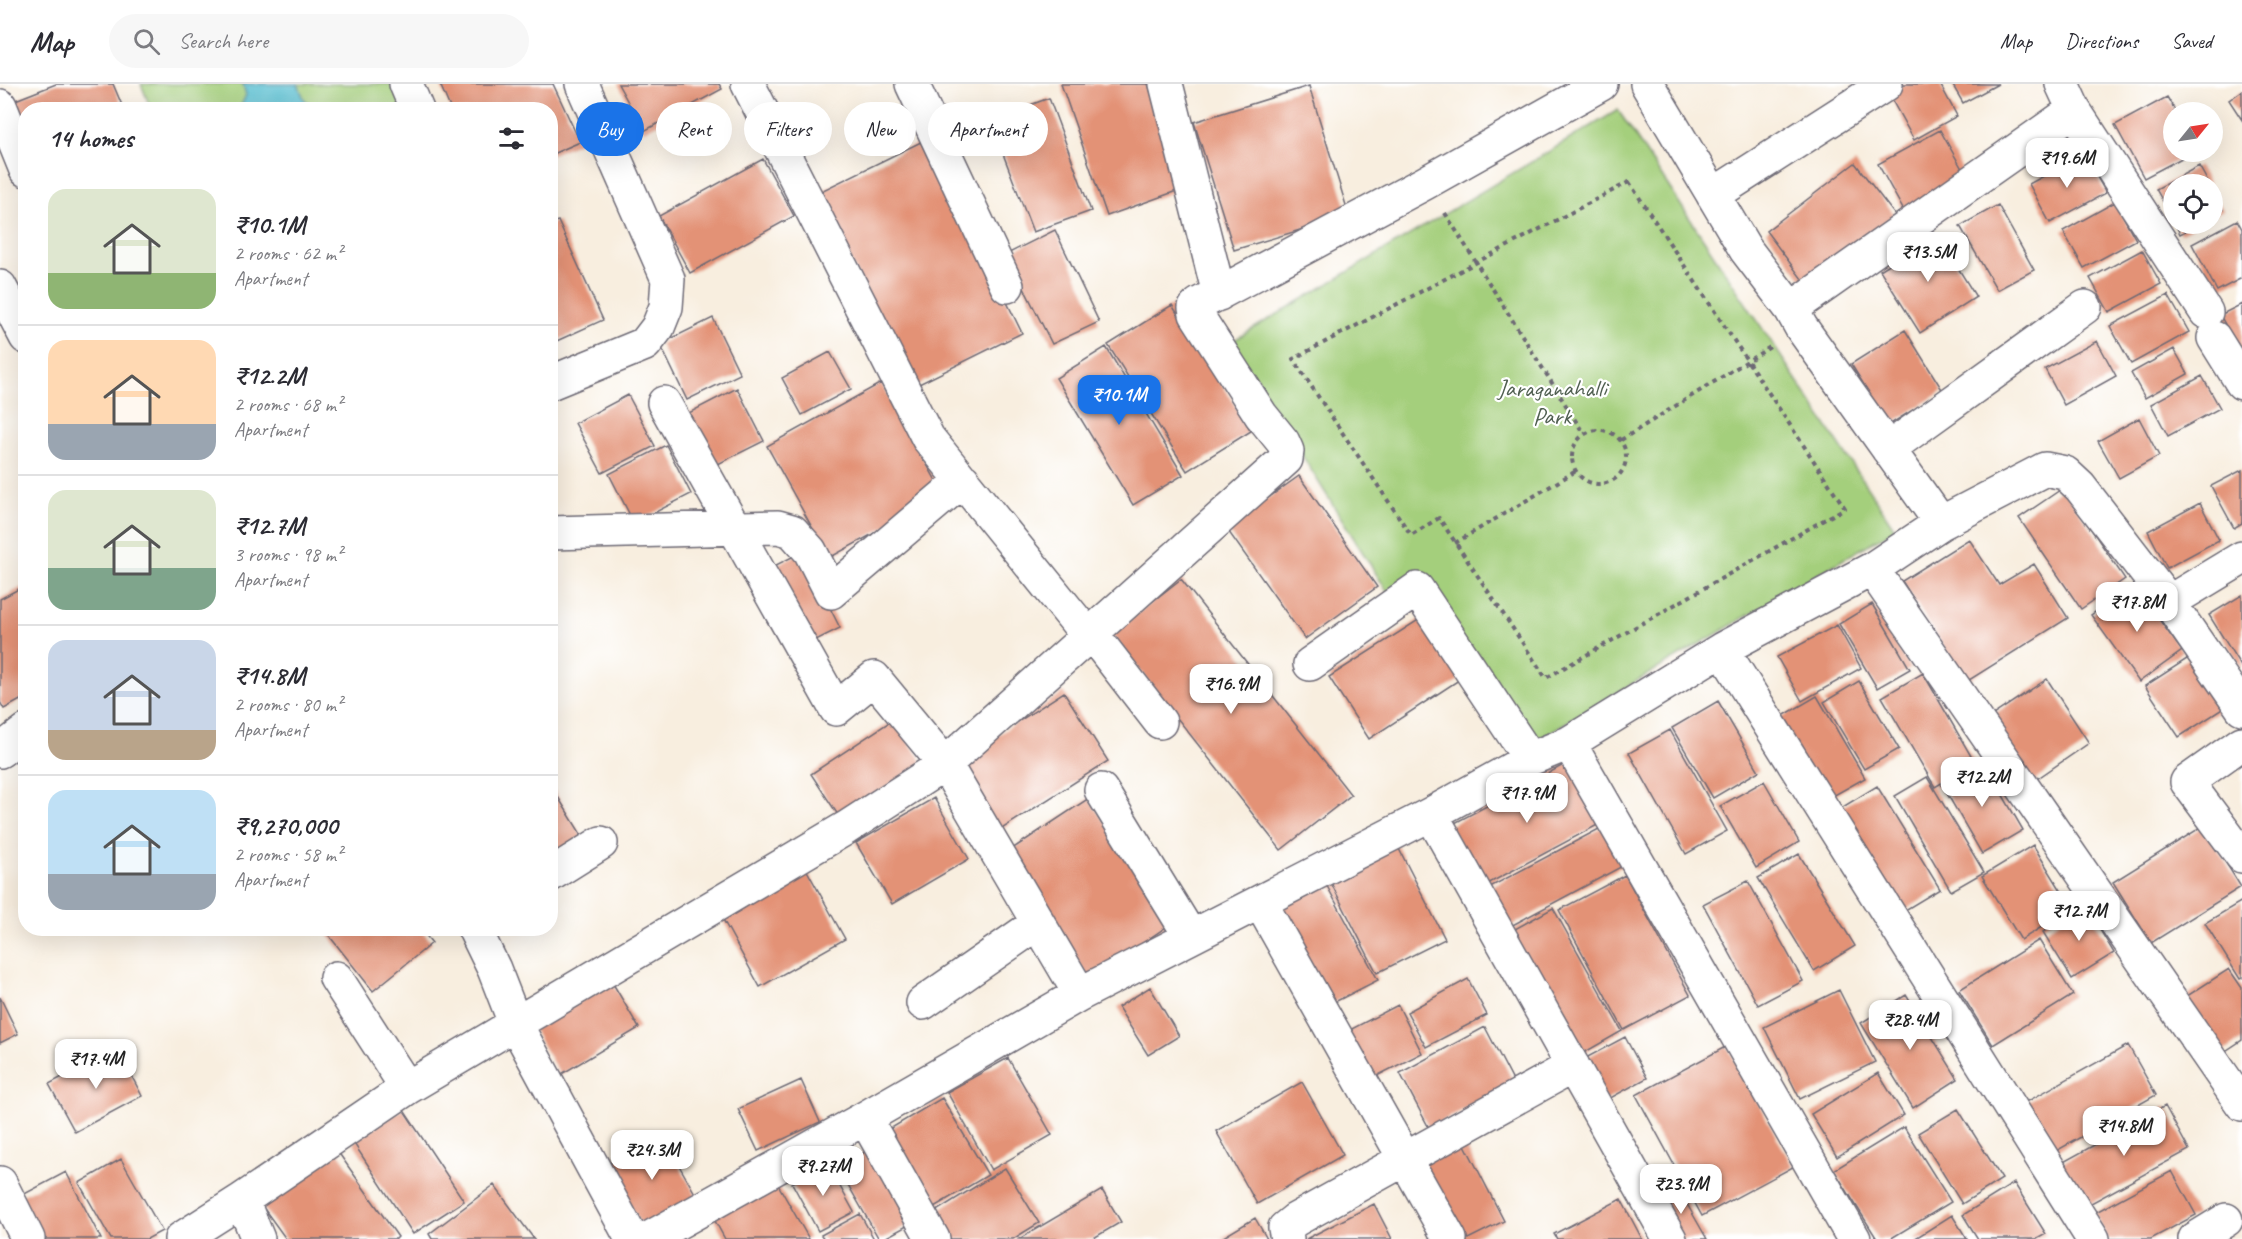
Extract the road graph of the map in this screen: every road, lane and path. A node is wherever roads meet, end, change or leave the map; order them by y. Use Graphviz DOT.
graph roads {
  1 [pos="406,84"];
  2 [pos="582,84"];
  3 [pos="748,84"];
  4 [pos="912,84"];
  5 [pos="1167,84"];
  6 [pos="1601,84"];
  7 [pos="1886,84"];
  8 [pos="1652,86"];
  9 [pos="2068,97"];
  10 [pos="414,102"];
  11 [pos="0,106"];
  12 [pos="18,150"];
  13 [pos="1425,183"];
  14 [pos="1713,195"];
  15 [pos="1476,263"];
  16 [pos="1007,286"];
  17 [pos="0,287"];
  18 [pos="1218,294"];
  19 [pos="2085,307"];
  20 [pos="1791,309"];
  21 [pos="18,322"];
  22 [pos="1773,345"];
  23 [pos="1747,361"];
  24 [pos="558,380"];
  25 [pos="2242,383"];
  26 [pos="664,403"];
  27 [pos="1584,434"];
  28 [pos="1621,440"];
  29 [pos="1888,449"];
  30 [pos="1576,471"];
  31 [pos="963,480"];
  32 [pos="1941,523"];
  33 [pos="733,528"];
  34 [pos="558,533"];
  35 [pos="1455,543"];
  36 [pos="2242,558"];
  37 [pos="1872,569"];
  38 [pos="2169,602"];
  39 [pos="1090,635"];
  40 [pos="1722,649"];
  41 [pos="1310,664"];
  42 [pos="2242,708"];
  43 [pos="1160,722"];
  44 [pos="18,737"];
  45 [pos="1569,743"];
  46 [pos="2242,743"];
  47 [pos="0,751"];
  48 [pos="1530,759"];
  49 [pos="945,764"];
  50 [pos="1101,790"];
  51 [pos="1431,814"];
  52 [pos="601,843"];
  53 [pos="2242,856"];
  54 [pos="558,870"];
  55 [pos="1260,902"];
  56 [pos="1038,923"];
  57 [pos="477,936"];
  58 [pos="1191,937"];
  59 [pos="336,978"];
  60 [pos="1080,994"];
  61 [pos="923,1003"];
  62 [pos="515,1023"];
  63 [pos="1573,1066"];
  64 [pos="407,1088"];
  65 [pos="2242,1104"];
  66 [pos="865,1118"];
  67 [pos="1406,1160"];
  68 [pos="0,1183"];
  69 [pos="242,1200"];
  70 [pos="2226,1220"];
  71 [pos="28,1239"];
  72 [pos="181,1239"];
  73 [pos="258,1239"];
  74 [pos="632,1239"];
  75 [pos="648,1239"];
  76 [pos="933,1239"];
  77 [pos="1287,1239"];
  78 [pos="1450,1239"];
  79 [pos="1670,1239"];
  80 [pos="1854,1239"];
  81 [pos="2093,1239"];
  82 [pos="2195,1239"];
  1 -- 10 [label="street"];
  2 -- 24 [label="street"];
  3 -- 31 [label="street"];
  4 -- 16 [label="street"];
  5 -- 18 [label="street"];
  6 -- 13 [label="street"];
  7 -- 14 [label="street"];
  8 -- 14 [label="street"];
  9 -- 20 [label="street"];
  9 -- 25 [label="street"];
  11 -- 12 [label="street"];
  13 -- 15 [label="path"];
  13 -- 18 [label="street"];
  14 -- 20 [label="street"];
  15 -- 23 [label="path"];
  15 -- 27 [label="path"];
  15 -- 35 [label="path"];
  17 -- 21 [label="street"];
  18 -- 39 [label="street"];
  19 -- 29 [label="street"];
  20 -- 29 [label="street"];
  22 -- 23 [label="path"];
  23 -- 28 [label="path"];
  23 -- 35 [label="path"];
  26 -- 33 [label="street"];
  27 -- 28 [label="path"];
  27 -- 30 [label="path"];
  28 -- 30 [label="path"];
  29 -- 32 [label="street"];
  30 -- 35 [label="path"];
  31 -- 33 [label="street"];
  31 -- 39 [label="street"];
  32 -- 37 [label="street"];
  32 -- 38 [label="street"];
  33 -- 34 [label="street"];
  33 -- 49 [label="street"];
  36 -- 38 [label="street"];
  37 -- 40 [label="street"];
  37 -- 65 [label="street"];
  38 -- 42 [label="street"];
  39 -- 43 [label="street"];
  39 -- 49 [label="street"];
  40 -- 45 [label="street"];
  40 -- 81 [label="street"];
  41 -- 48 [label="street"];
  44 -- 47 [label="street"];
  45 -- 48 [label="street"];
  45 -- 80 [label="street"];
  46 -- 53 [label="street"];
  48 -- 51 [label="street"];
  49 -- 56 [label="street"];
  49 -- 62 [label="street"];
  50 -- 58 [label="street"];
  51 -- 55 [label="street"];
  51 -- 63 [label="street"];
  52 -- 54 [label="street"];
  55 -- 58 [label="street"];
  55 -- 67 [label="street"];
  56 -- 60 [label="street"];
  56 -- 61 [label="street"];
  57 -- 62 [label="street"];
  58 -- 60 [label="street"];
  59 -- 64 [label="street"];
  60 -- 66 [label="street"];
  62 -- 64 [label="street"];
  62 -- 74 [label="street"];
  63 -- 67 [label="street"];
  63 -- 79 [label="street"];
  64 -- 69 [label="street"];
  66 -- 75 [label="street"];
  66 -- 76 [label="street"];
  67 -- 77 [label="street"];
  67 -- 78 [label="street"];
  68 -- 71 [label="street"];
  69 -- 72 [label="street"];
  69 -- 73 [label="street"];
  70 -- 82 [label="street"];
}
